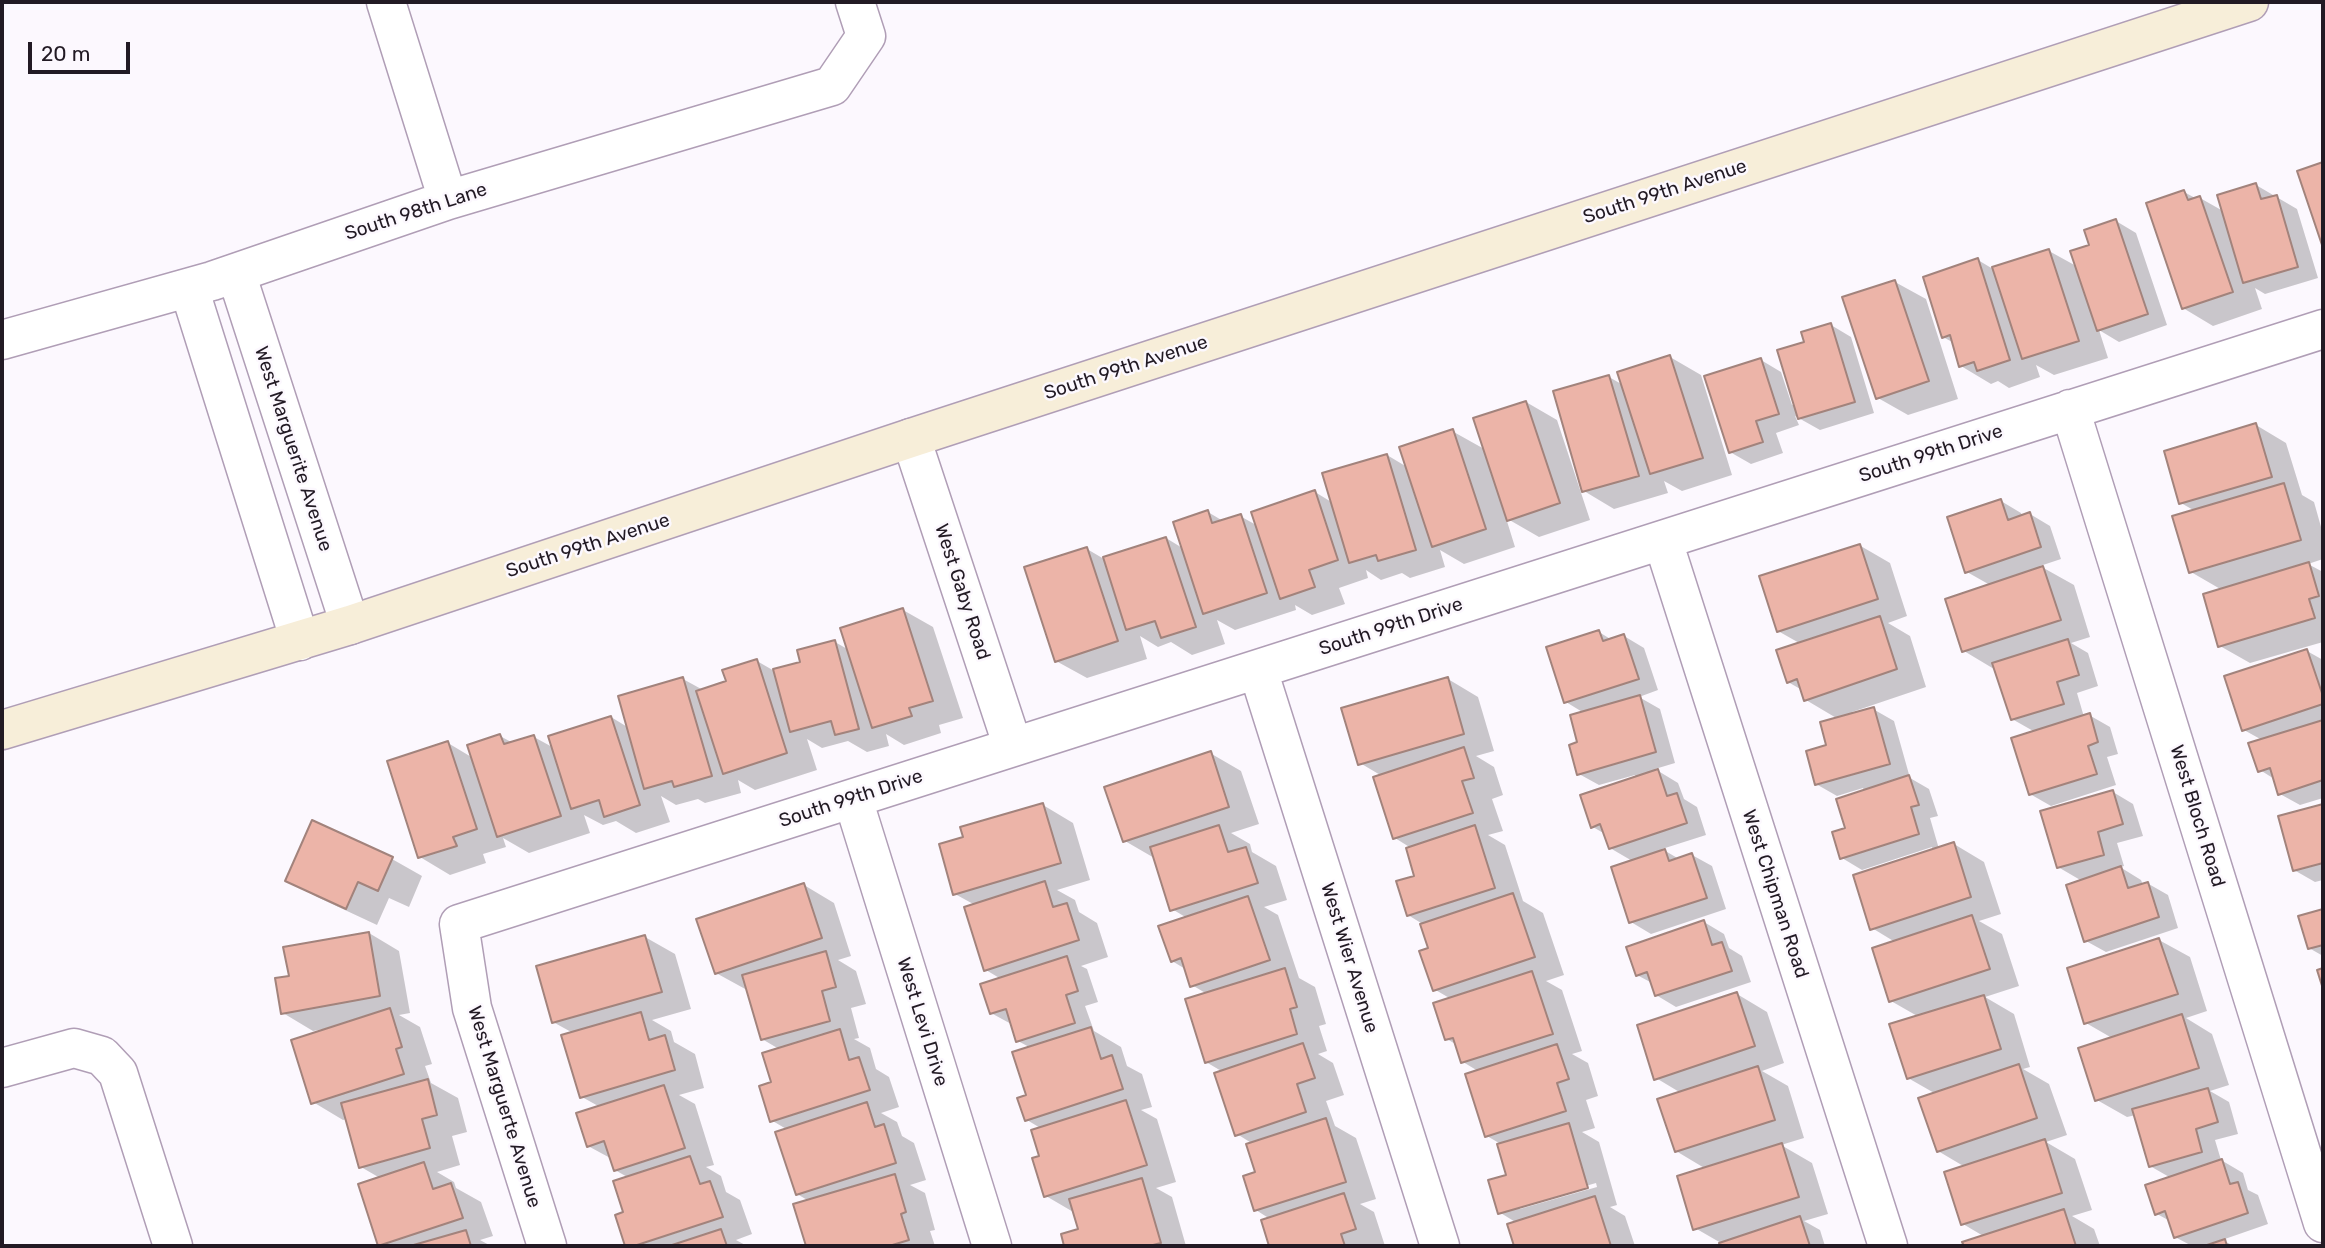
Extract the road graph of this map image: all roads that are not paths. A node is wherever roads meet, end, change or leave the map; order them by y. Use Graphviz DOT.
graph roads {
  1 [pos="386,2"];
  2 [pos="855,2"];
  3 [pos="2249,2"];
  4 [pos="448,200"];
  5 [pos="236,273"];
  6 [pos="189,288"];
  7 [pos="2323,329"];
  8 [pos="2,340"];
  9 [pos="2070,409"];
  10 [pos="911,438"];
  11 [pos="1663,541"];
  12 [pos="350,625"];
  13 [pos="300,641"];
  14 [pos="1258,670"];
  15 [pos="2,730"];
  16 [pos="1013,747"];
  17 [pos="853,799"];
  18 [pos="459,924"];
  19 [pos="2,1068"];
  20 [pos="2323,1223"];
  21 [pos="173,1246"];
  22 [pos="547,1246"];
  23 [pos="992,1246"];
  24 [pos="1440,1246"];
  25 [pos="1888,1246"];
  1 -- 4 [label="street"];
  2 -- 4 [label="street, South 98th Lane"];
  3 -- 10 [label="main road, South 99th Avenue"];
  4 -- 5 [label="street, South 98th Lane"];
  5 -- 6 [label="street, South 98th Lane"];
  5 -- 12 [label="street, West Marguerite Avenue"];
  6 -- 8 [label="street, South 98th Lane"];
  6 -- 13 [label="street"];
  7 -- 9 [label="street, South 99th Drive"];
  9 -- 11 [label="street, South 99th Drive"];
  9 -- 20 [label="street, West Bloch Road"];
  10 -- 12 [label="main road, South 99th Avenue"];
  10 -- 16 [label="street, West Gaby Road"];
  11 -- 14 [label="street, South 99th Drive"];
  11 -- 25 [label="street, West Chipman Road"];
  12 -- 13 [label="main road, South 99th Avenue"];
  13 -- 15 [label="main road, South 99th Avenue"];
  14 -- 16 [label="street, South 99th Drive"];
  14 -- 24 [label="street, West Wier Avenue"];
  16 -- 17 [label="street, South 99th Drive"];
  17 -- 18 [label="street, South 99th Drive"];
  17 -- 23 [label="street, West Levi Drive"];
  18 -- 22 [label="street, West Marguerte Avenue"];
  19 -- 21 [label="street"];
}
